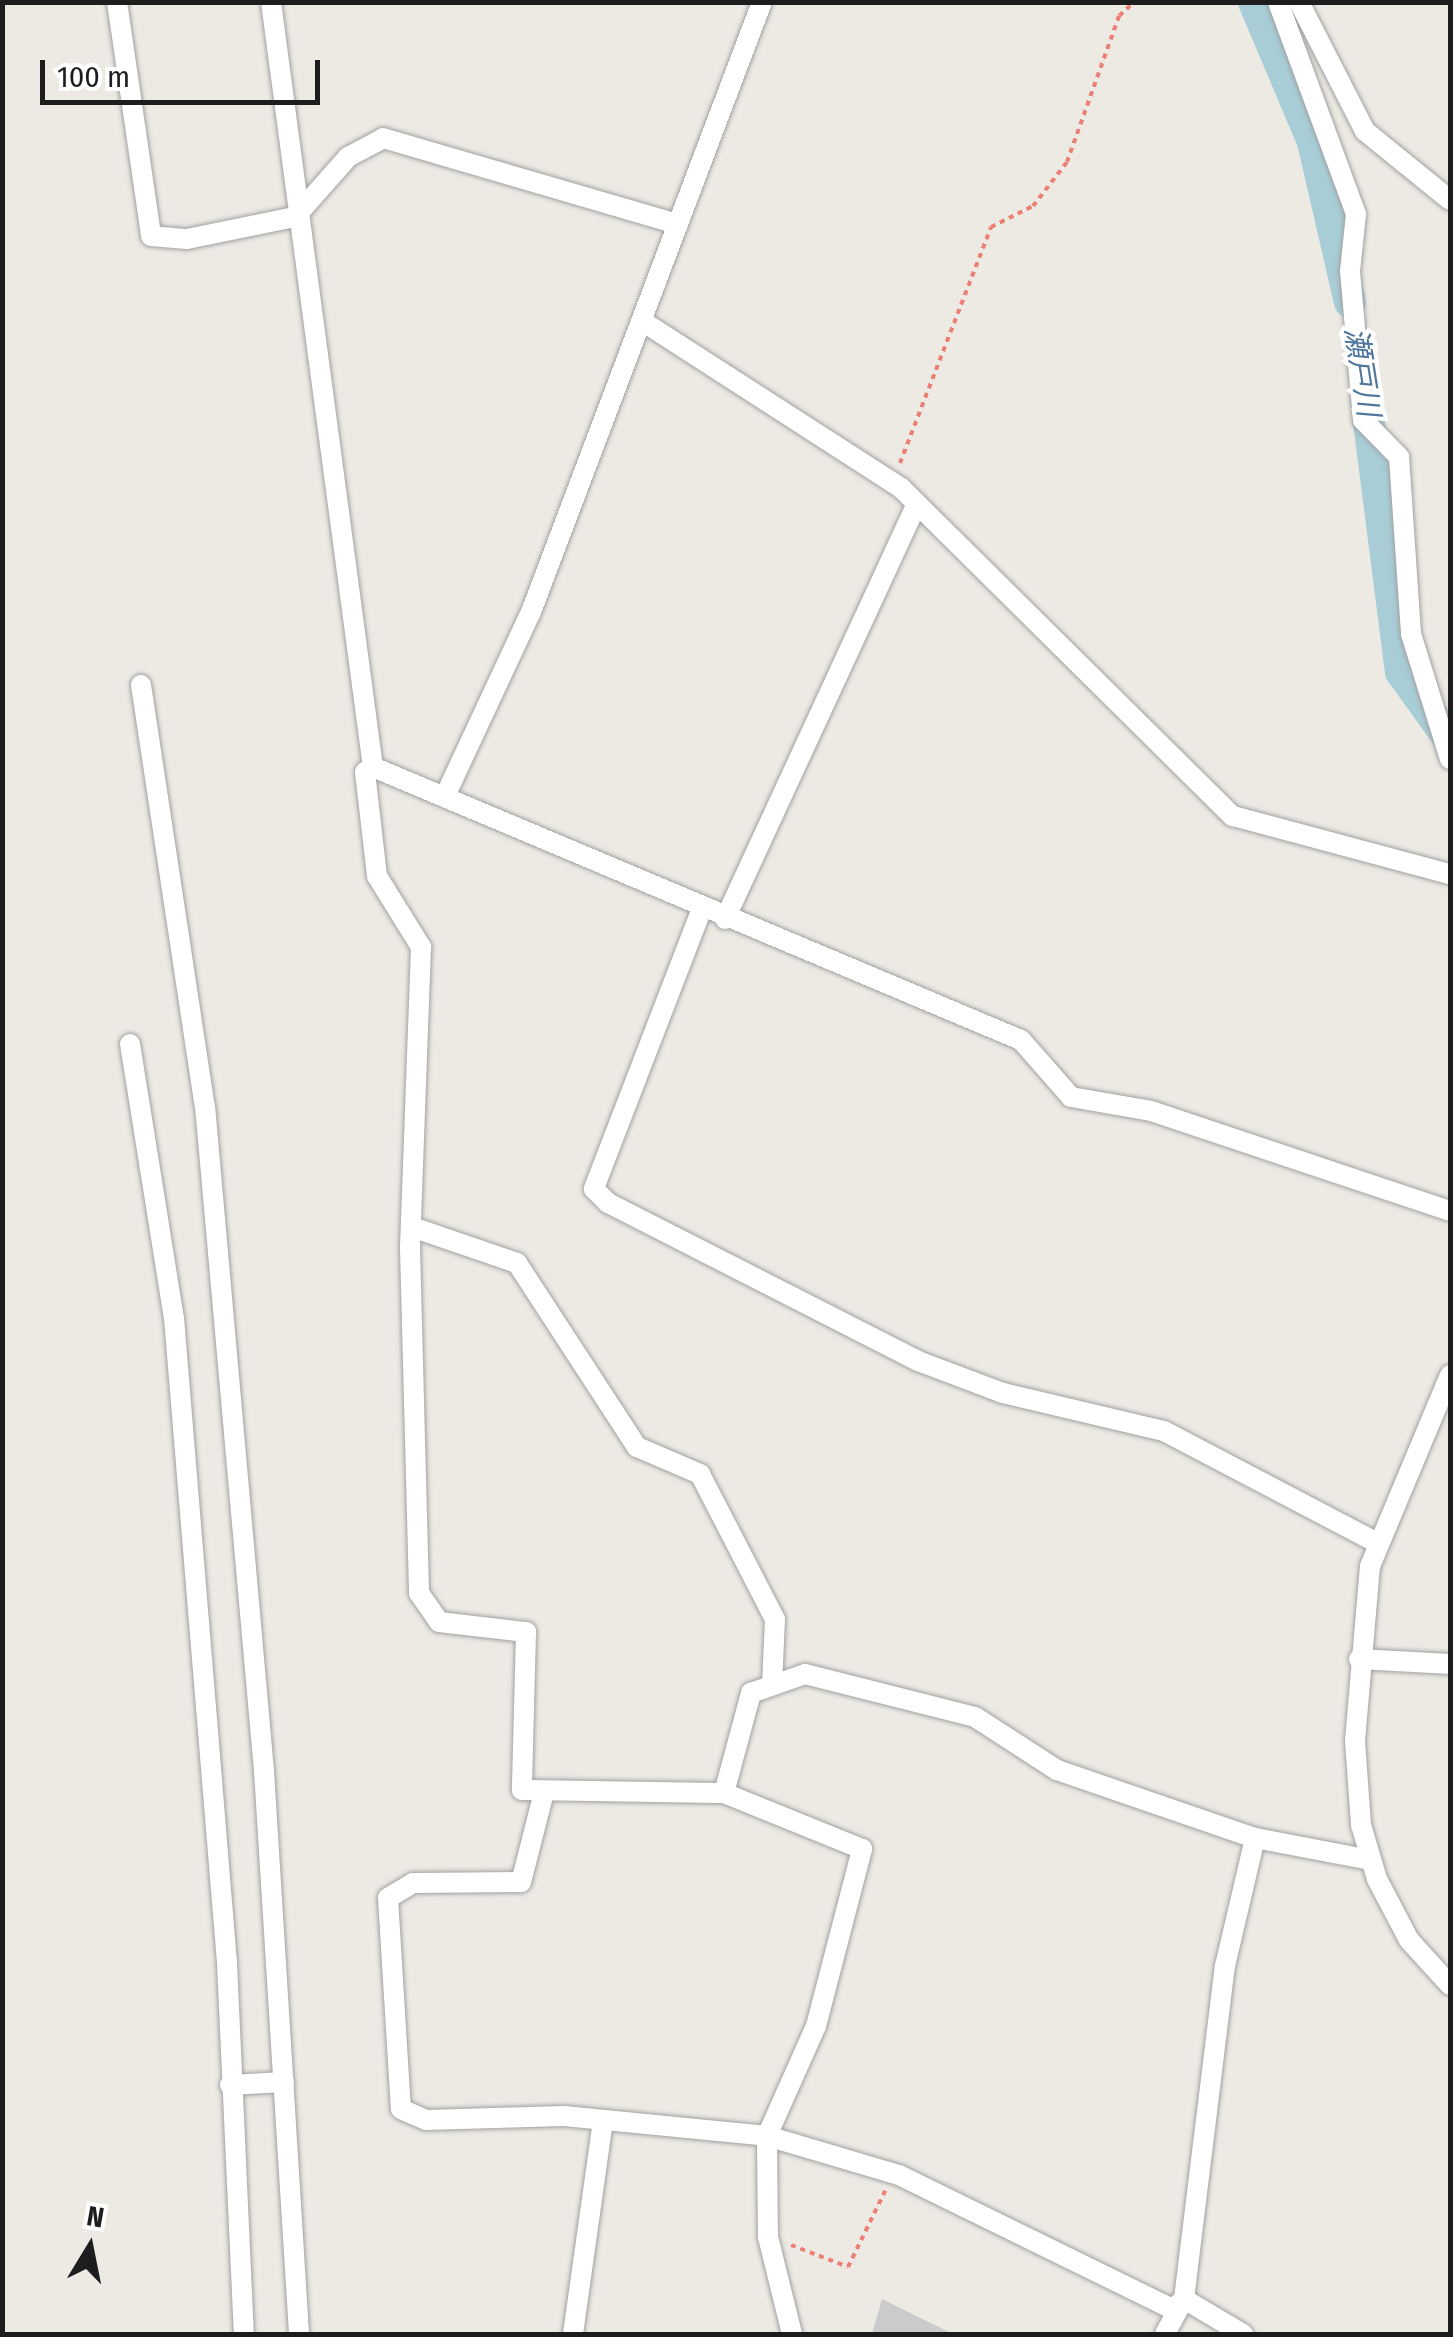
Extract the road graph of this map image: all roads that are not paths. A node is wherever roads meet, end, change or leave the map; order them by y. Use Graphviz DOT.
graph roads {
  1 [pos="117,2"];
  2 [pos="271,2"];
  3 [pos="762,2"];
  4 [pos="1278,2"];
  5 [pos="1299,2"];
  6 [pos="1450,200"];
  7 [pos="295,217"];
  8 [pos="678,224"];
  9 [pos="642,321"];
  10 [pos="918,504"];
  11 [pos="141,685"];
  12 [pos="1450,758"];
  13 [pos="373,767"];
  14 [pos="446,794"];
  15 [pos="1450,874"];
  16 [pos="701,911"];
  17 [pos="725,919"];
  18 [pos="130,1044"];
  19 [pos="1450,1211"];
  20 [pos="412,1227"];
  21 [pos="1450,1375"];
  22 [pos="1377,1543"];
  23 [pos="1359,1658"];
  24 [pos="1450,1664"];
  25 [pos="772,1685"];
  26 [pos="724,1793"];
  27 [pos="544,1796"];
  28 [pos="1255,1838"];
  29 [pos="1370,1860"];
  30 [pos="1450,1985"];
  31 [pos="284,2082"];
  32 [pos="230,2085"];
  33 [pos="602,2120"];
  34 [pos="768,2136"];
  35 [pos="1184,2299"];
  36 [pos="244,2334"];
  37 [pos="299,2334"];
  38 [pos="573,2334"];
  39 [pos="792,2334"];
  40 [pos="1165,2334"];
  41 [pos="1243,2334"];
  1 -- 7 [label="street"];
  2 -- 7 [label="street"];
  3 -- 8 [label="street"];
  4 -- 12 [label="street"];
  5 -- 6 [label="street"];
  7 -- 8 [label="street"];
  7 -- 13 [label="street"];
  8 -- 9 [label="street"];
  9 -- 10 [label="street"];
  9 -- 14 [label="street"];
  10 -- 15 [label="street"];
  10 -- 17 [label="street"];
  11 -- 31 [label="street"];
  13 -- 14 [label="street"];
  13 -- 20 [label="street"];
  14 -- 16 [label="street"];
  16 -- 17 [label="street"];
  16 -- 22 [label="street"];
  17 -- 19 [label="street"];
  18 -- 32 [label="street"];
  20 -- 25 [label="street"];
  20 -- 27 [label="street"];
  21 -- 22 [label="street"];
  22 -- 23 [label="street"];
  23 -- 24 [label="street"];
  23 -- 29 [label="street"];
  25 -- 26 [label="street"];
  25 -- 28 [label="street"];
  26 -- 27 [label="street"];
  26 -- 34 [label="street"];
  27 -- 33 [label="street"];
  28 -- 29 [label="street"];
  28 -- 35 [label="street"];
  29 -- 30 [label="street"];
  31 -- 32 [label="street"];
  31 -- 37 [label="street"];
  32 -- 36 [label="street"];
  33 -- 34 [label="street"];
  33 -- 38 [label="street"];
  34 -- 35 [label="street"];
  34 -- 39 [label="street"];
  35 -- 40 [label="street"];
  35 -- 41 [label="street"];
}
